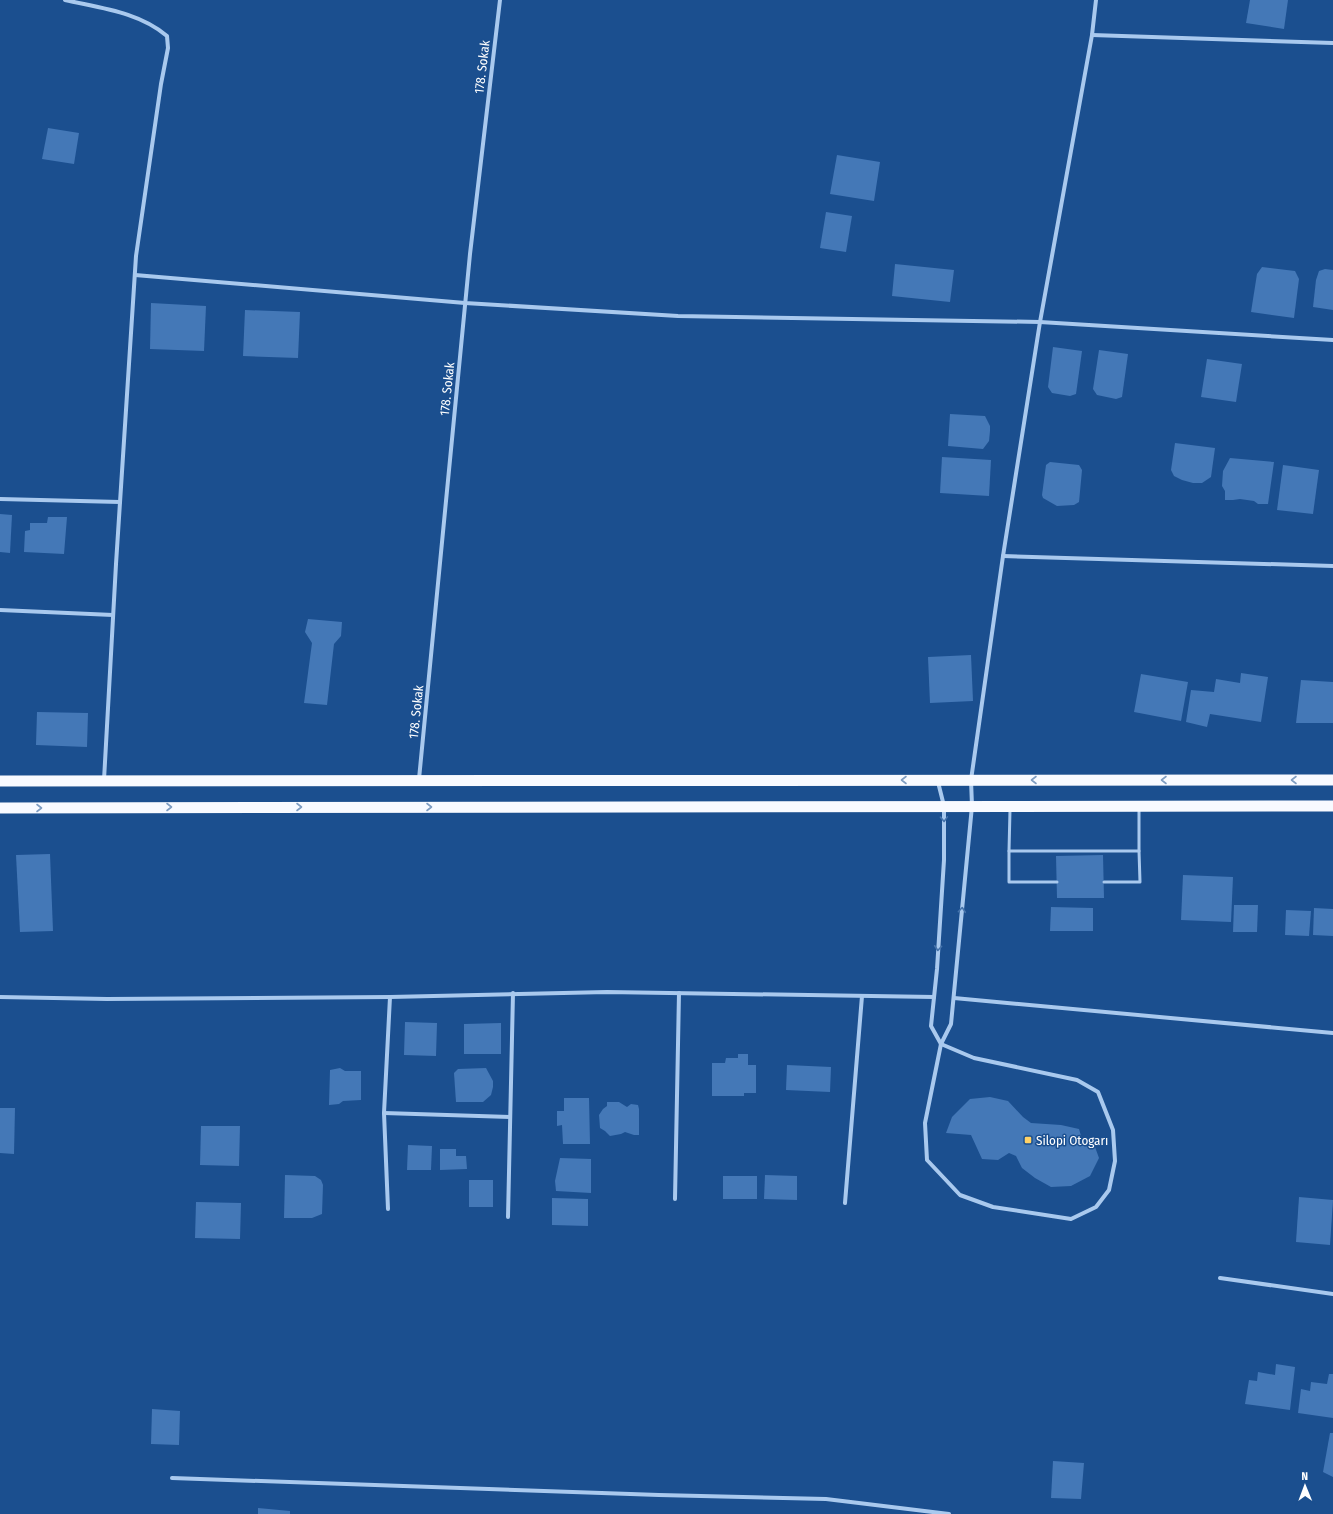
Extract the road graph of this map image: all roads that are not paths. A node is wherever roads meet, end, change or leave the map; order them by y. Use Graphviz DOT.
graph roads {
  1 [pos="65,0"];
  2 [pos="500,0"];
  3 [pos="1096,0"];
  4 [pos="1092,35"];
  5 [pos="1333,43"];
  6 [pos="135,275"];
  7 [pos="465,303"];
  8 [pos="1040,322"];
  9 [pos="1333,340"];
  10 [pos="0,499"];
  11 [pos="120,502"];
  12 [pos="1003,556"];
  13 [pos="1333,566"];
  14 [pos="0,610"];
  15 [pos="113,615"];
  16 [pos="937,780"];
  17 [pos="971,780"];
  18 [pos="1333,780"];
  19 [pos="0,781"];
  20 [pos="104,781"];
  21 [pos="419,781"];
  22 [pos="944,806"];
  23 [pos="972,806"];
  24 [pos="1010,806"];
  25 [pos="1139,806"];
  26 [pos="1333,806"];
  27 [pos="0,808"];
  28 [pos="1009,851"];
  29 [pos="1140,851"];
  30 [pos="1057,882"];
  31 [pos="1104,882"];
  32 [pos="512,993"];
  33 [pos="679,993"];
  34 [pos="862,996"];
  35 [pos="0,997"];
  36 [pos="390,997"];
  37 [pos="934,997"];
  38 [pos="954,998"];
  39 [pos="1333,1033"];
  40 [pos="941,1044"];
  41 [pos="384,1113"];
  42 [pos="510,1117"];
  43 [pos="675,1198"];
  44 [pos="845,1202"];
  45 [pos="388,1209"];
  46 [pos="508,1217"];
  47 [pos="1220,1278"];
  48 [pos="1333,1294"];
  49 [pos="172,1478"];
  50 [pos="949,1514"];
  1 -- 6 [label="street"];
  2 -- 7 [label="street, 178. Sokak"];
  3 -- 4 [label="street"];
  4 -- 5 [label="street"];
  4 -- 8 [label="street"];
  6 -- 7 [label="street"];
  6 -- 11 [label="street"];
  7 -- 8 [label="street"];
  7 -- 21 [label="street, 178. Sokak"];
  8 -- 9 [label="street"];
  8 -- 12 [label="street"];
  10 -- 11 [label="street"];
  11 -- 15 [label="street"];
  12 -- 13 [label="street"];
  12 -- 17 [label="street"];
  14 -- 15 [label="street"];
  15 -- 20 [label="street"];
  16 -- 17 [label="highway"];
  16 -- 21 [label="highway, one-way"];
  16 -- 22 [label="street"];
  18 -- 17 [label="highway, one-way"];
  17 -- 23 [label="street"];
  19 -- 20 [label="highway"];
  20 -- 21 [label="highway"];
  22 -- 23 [label="highway"];
  27 -- 22 [label="highway, one-way"];
  22 -- 37 [label="street, one-way"];
  23 -- 24 [label="highway"];
  38 -- 23 [label="street, one-way"];
  24 -- 25 [label="highway"];
  24 -- 28 [label="lane"];
  25 -- 26 [label="highway"];
  25 -- 29 [label="lane"];
  28 -- 29 [label="lane"];
  28 -- 30 [label="lane"];
  29 -- 31 [label="lane"];
  32 -- 33 [label="street"];
  32 -- 36 [label="street"];
  32 -- 42 [label="street"];
  33 -- 34 [label="street"];
  33 -- 43 [label="street"];
  34 -- 37 [label="street"];
  34 -- 44 [label="street"];
  35 -- 36 [label="street"];
  36 -- 41 [label="street"];
  37 -- 40 [label="street"];
  38 -- 39 [label="street"];
  38 -- 40 [label="street"];
  40 -- 40 [label="street"];
  41 -- 42 [label="street"];
  41 -- 45 [label="street"];
  42 -- 46 [label="street"];
  47 -- 48 [label="street"];
  49 -- 50 [label="street"];
}
